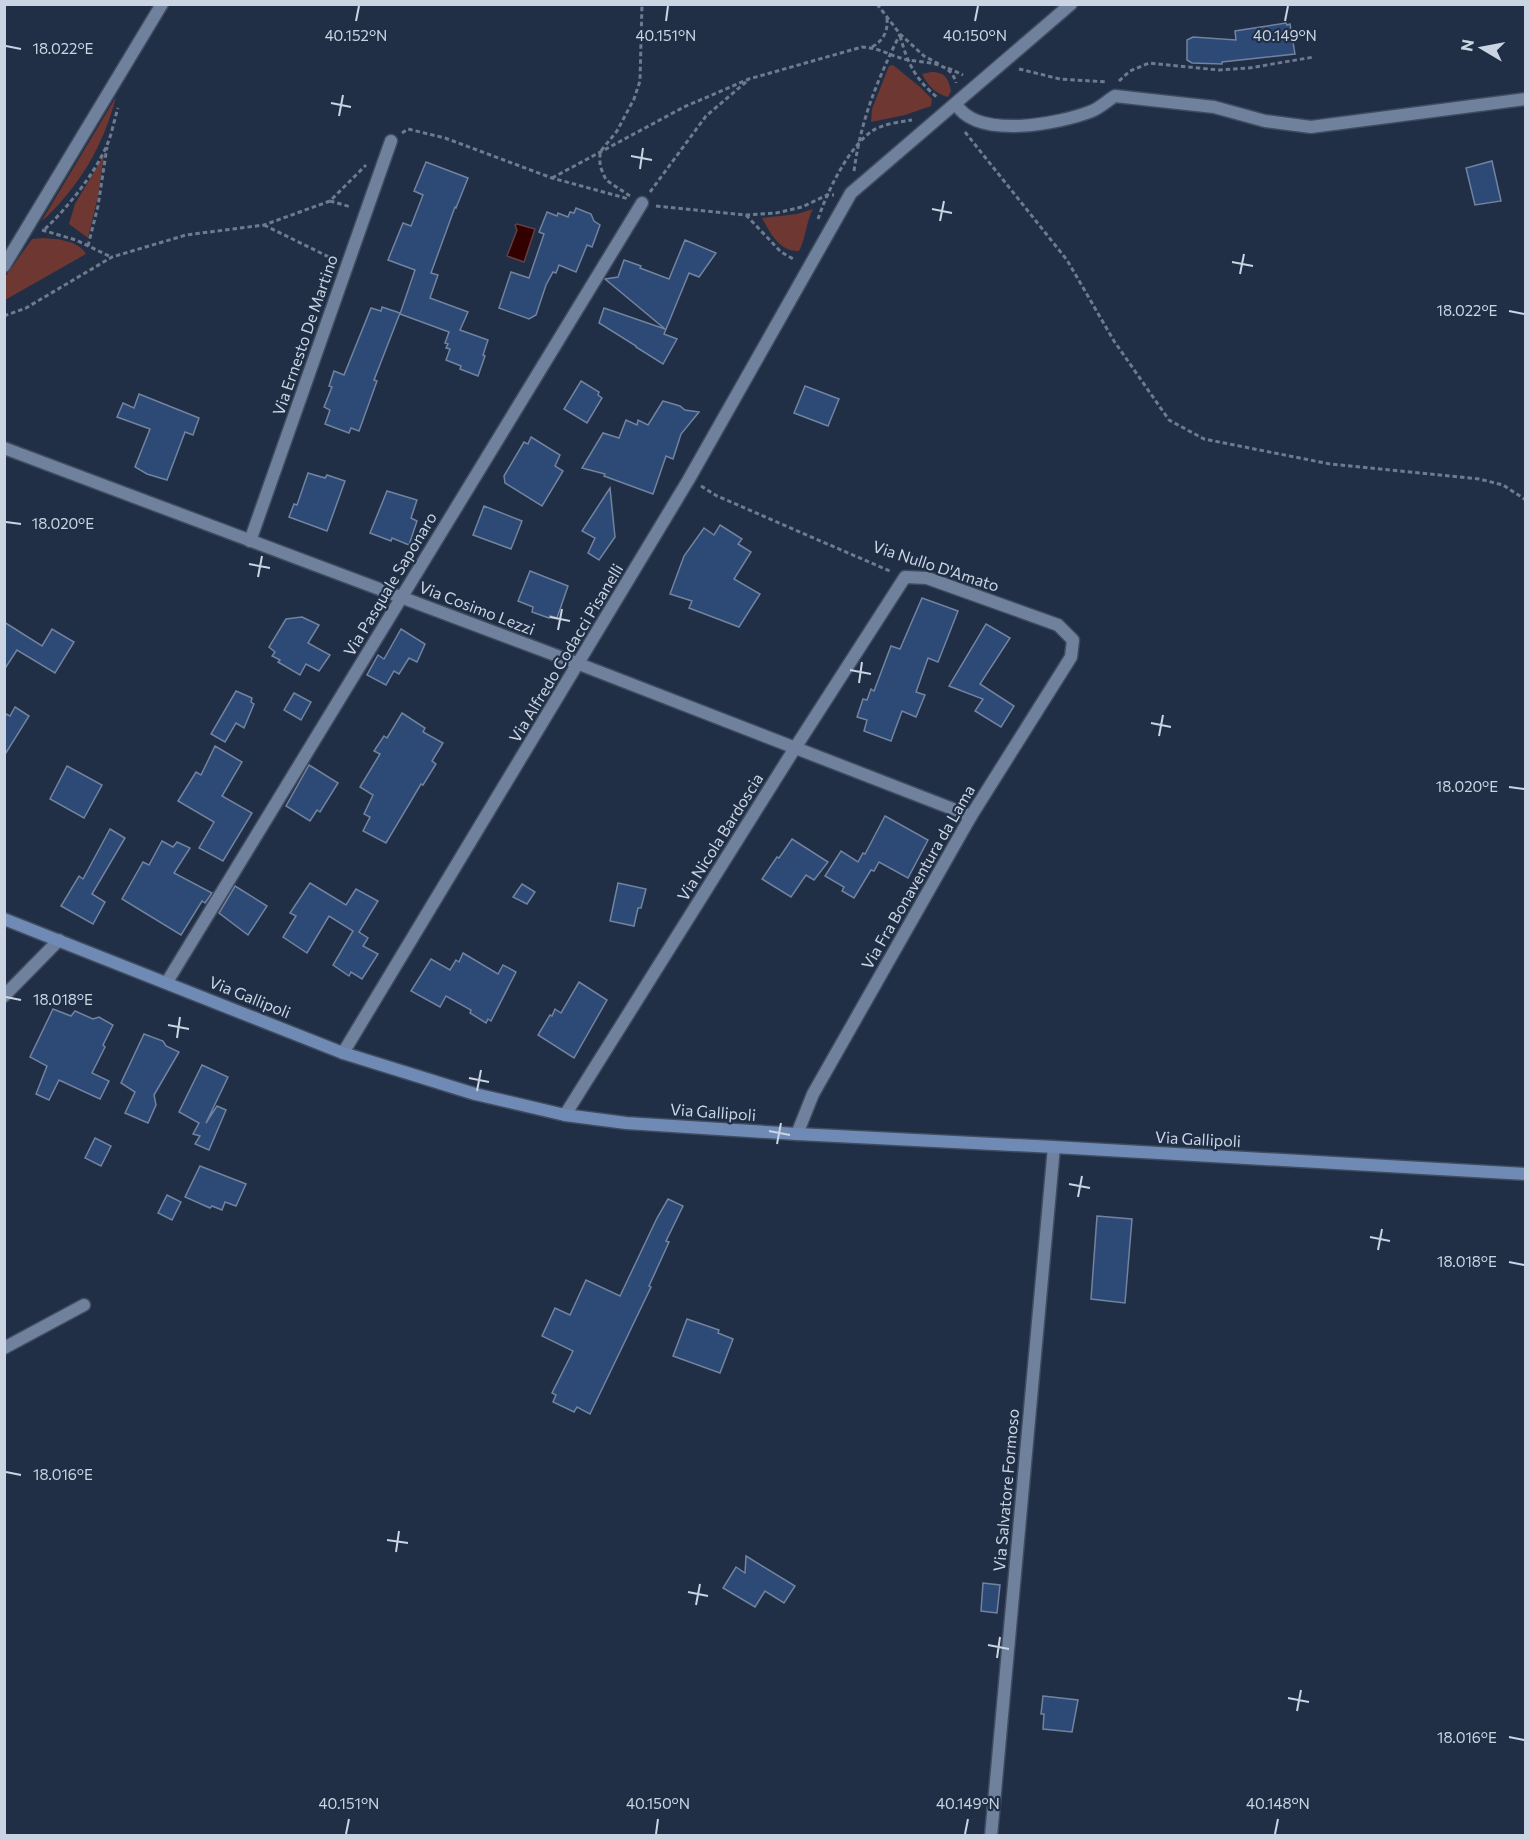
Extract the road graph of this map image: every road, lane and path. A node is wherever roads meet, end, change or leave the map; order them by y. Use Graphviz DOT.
graph roads {
  1 [pos="162,4"];
  2 [pos="642,4"];
  3 [pos="877,4"];
  4 [pos="1071,4"];
  5 [pos="887,16"];
  6 [pos="900,34"];
  7 [pos="871,48"];
  8 [pos="891,53"];
  9 [pos="1314,57"];
  10 [pos="907,60"];
  11 [pos="1000,65"];
  12 [pos="943,66"];
  13 [pos="749,79"];
  14 [pos="979,82"];
  15 [pos="1526,99"];
  16 [pos="119,104"];
  17 [pos="956,104"];
  18 [pos="391,141"];
  19 [pos="107,145"];
  20 [pos="600,152"];
  21 [pos="552,178"];
  22 [pos="851,194"];
  23 [pos="330,201"];
  24 [pos="642,203"];
  25 [pos="746,215"];
  26 [pos="364,217"];
  27 [pos="264,225"];
  28 [pos="44,230"];
  29 [pos="24,233"];
  30 [pos="88,246"];
  31 [pos="112,257"];
  32 [pos="4,266"];
  33 [pos="809,267"];
  34 [pos="346,269"];
  35 [pos="4,316"];
  36 [pos="4,448"];
  37 [pos="689,479"];
  38 [pos="1526,500"];
  39 [pos="250,541"];
  40 [pos="905,577"];
  41 [pos="401,597"];
  42 [pos="1073,640"];
  43 [pos="579,664"];
  44 [pos="795,748"];
  45 [pos="971,816"];
  46 [pos="4,919"];
  47 [pos="59,940"];
  48 [pos="167,982"];
  49 [pos="4,996"];
  50 [pos="343,1053"];
  51 [pos="565,1115"];
  52 [pos="797,1134"];
  53 [pos="1054,1147"];
  54 [pos="1526,1174"];
  55 [pos="84,1305"];
  56 [pos="4,1348"];
  57 [pos="992,1836"];
  1 -- 29 [label="street"];
  2 -- 20 [label="path"];
  3 -- 5 [label="path"];
  4 -- 11 [label="street, Via Alfredo Codacci Pisanelli"];
  5 -- 6 [label="path"];
  5 -- 7 [label="path"];
  6 -- 8 [label="path"];
  6 -- 10 [label="path"];
  6 -- 12 [label="path"];
  7 -- 8 [label="path"];
  7 -- 13 [label="path"];
  8 -- 10 [label="path"];
  8 -- 22 [label="path"];
  9 -- 11 [label="path"];
  10 -- 12 [label="path"];
  10 -- 17 [label="path"];
  11 -- 14 [label="street, Via Alfredo Codacci Pisanelli"];
  12 -- 14 [label="path"];
  12 -- 17 [label="path"];
  13 -- 20 [label="path"];
  13 -- 24 [label="path"];
  14 -- 17 [label="street, Via Alfredo Codacci Pisanelli"];
  15 -- 17 [label="street"];
  16 -- 19 [label="path"];
  17 -- 22 [label="street, Via Alfredo Codacci Pisanelli"];
  17 -- 38 [label="path"];
  18 -- 21 [label="path"];
  18 -- 23 [label="path"];
  18 -- 26 [label="street, Via Ernesto De Martino"];
  19 -- 28 [label="path"];
  19 -- 30 [label="path"];
  20 -- 21 [label="path"];
  20 -- 24 [label="path"];
  21 -- 24 [label="path"];
  22 -- 25 [label="path"];
  22 -- 33 [label="street, Via Alfredo Codacci Pisanelli"];
  23 -- 26 [label="path"];
  23 -- 27 [label="path"];
  24 -- 25 [label="path"];
  24 -- 41 [label="street, Via Pasquale Saponaro"];
  25 -- 33 [label="path"];
  26 -- 34 [label="street, Via Ernesto De Martino"];
  27 -- 31 [label="path"];
  27 -- 34 [label="path"];
  28 -- 29 [label="path"];
  28 -- 30 [label="path"];
  29 -- 32 [label="street"];
  30 -- 31 [label="path"];
  31 -- 35 [label="path"];
  33 -- 37 [label="street, Via Alfredo Codacci Pisanelli"];
  34 -- 39 [label="street, Via Ernesto De Martino"];
  36 -- 39 [label="street, Via Cosimo Lezzi"];
  37 -- 40 [label="path, Via Nullo D'Amato"];
  37 -- 43 [label="street, Via Alfredo Codacci Pisanelli"];
  39 -- 41 [label="street, Via Cosimo Lezzi"];
  40 -- 42 [label="street, Via Nullo D'Amato"];
  40 -- 44 [label="street, Via Nicola Bardoscia"];
  41 -- 43 [label="street, Via Cosimo Lezzi"];
  41 -- 48 [label="street, Via Pasquale Saponaro"];
  42 -- 45 [label="street, Via Fra Bonaventura da Lama"];
  43 -- 44 [label="street, Via Cosimo Lezzi"];
  43 -- 50 [label="street, Via Alfredo Codacci Pisanelli"];
  44 -- 45 [label="street, Via Cosimo Lezzi"];
  44 -- 51 [label="street, Via Nicola Bardoscia"];
  45 -- 52 [label="street, Via Fra Bonaventura da Lama"];
  46 -- 47 [label="main road, Via Gallipoli"];
  47 -- 48 [label="main road, Via Gallipoli"];
  47 -- 49 [label="street"];
  48 -- 50 [label="main road, Via Gallipoli"];
  50 -- 51 [label="main road, Via Gallipoli"];
  51 -- 52 [label="main road, Via Gallipoli"];
  52 -- 53 [label="main road, Via Gallipoli"];
  53 -- 54 [label="main road, Via Gallipoli"];
  53 -- 57 [label="street, Via Salvatore Formoso"];
  55 -- 56 [label="street"];
}
